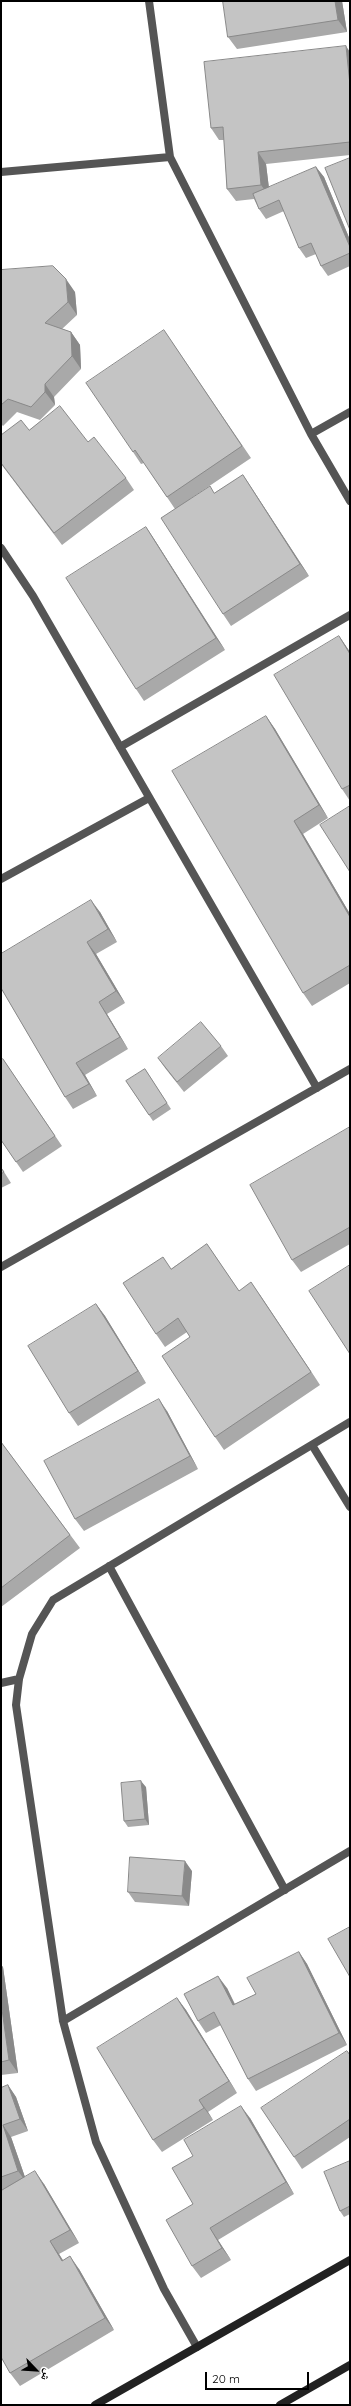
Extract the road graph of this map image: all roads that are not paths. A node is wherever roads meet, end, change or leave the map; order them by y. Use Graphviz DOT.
graph roads {
  1 [pos="148,1"];
  2 [pos="170,157"];
  3 [pos="1,172"];
  4 [pos="350,412"];
  5 [pos="311,434"];
  6 [pos="350,502"];
  7 [pos="1,548"];
  8 [pos="350,616"];
  9 [pos="120,747"];
  10 [pos="149,798"];
  11 [pos="1,879"];
  12 [pos="350,1069"];
  13 [pos="317,1088"];
  14 [pos="1,1267"];
  15 [pos="350,1422"];
  16 [pos="312,1445"];
  17 [pos="350,1507"];
  18 [pos="109,1566"];
  19 [pos="19,1679"];
  20 [pos="1,1683"];
  21 [pos="350,1851"];
  22 [pos="285,1890"];
  23 [pos="63,2021"];
  24 [pos="350,2260"];
  25 [pos="197,2347"];
  26 [pos="350,2365"];
  27 [pos="95,2405"];
  28 [pos="280,2405"];
  1 -- 2 [label="street"];
  2 -- 3 [label="street"];
  2 -- 5 [label="street"];
  4 -- 5 [label="street"];
  5 -- 6 [label="street"];
  7 -- 9 [label="street"];
  8 -- 9 [label="street"];
  9 -- 10 [label="street"];
  10 -- 11 [label="street"];
  10 -- 13 [label="street"];
  12 -- 13 [label="street"];
  13 -- 14 [label="street"];
  15 -- 16 [label="street"];
  16 -- 17 [label="street"];
  16 -- 18 [label="street"];
  18 -- 19 [label="street"];
  18 -- 22 [label="street"];
  19 -- 20 [label="street"];
  19 -- 23 [label="street"];
  21 -- 22 [label="street"];
  22 -- 23 [label="street"];
  23 -- 25 [label="street"];
  24 -- 25 [label="street"];
  25 -- 27 [label="street"];
  26 -- 28 [label="street"];
}
